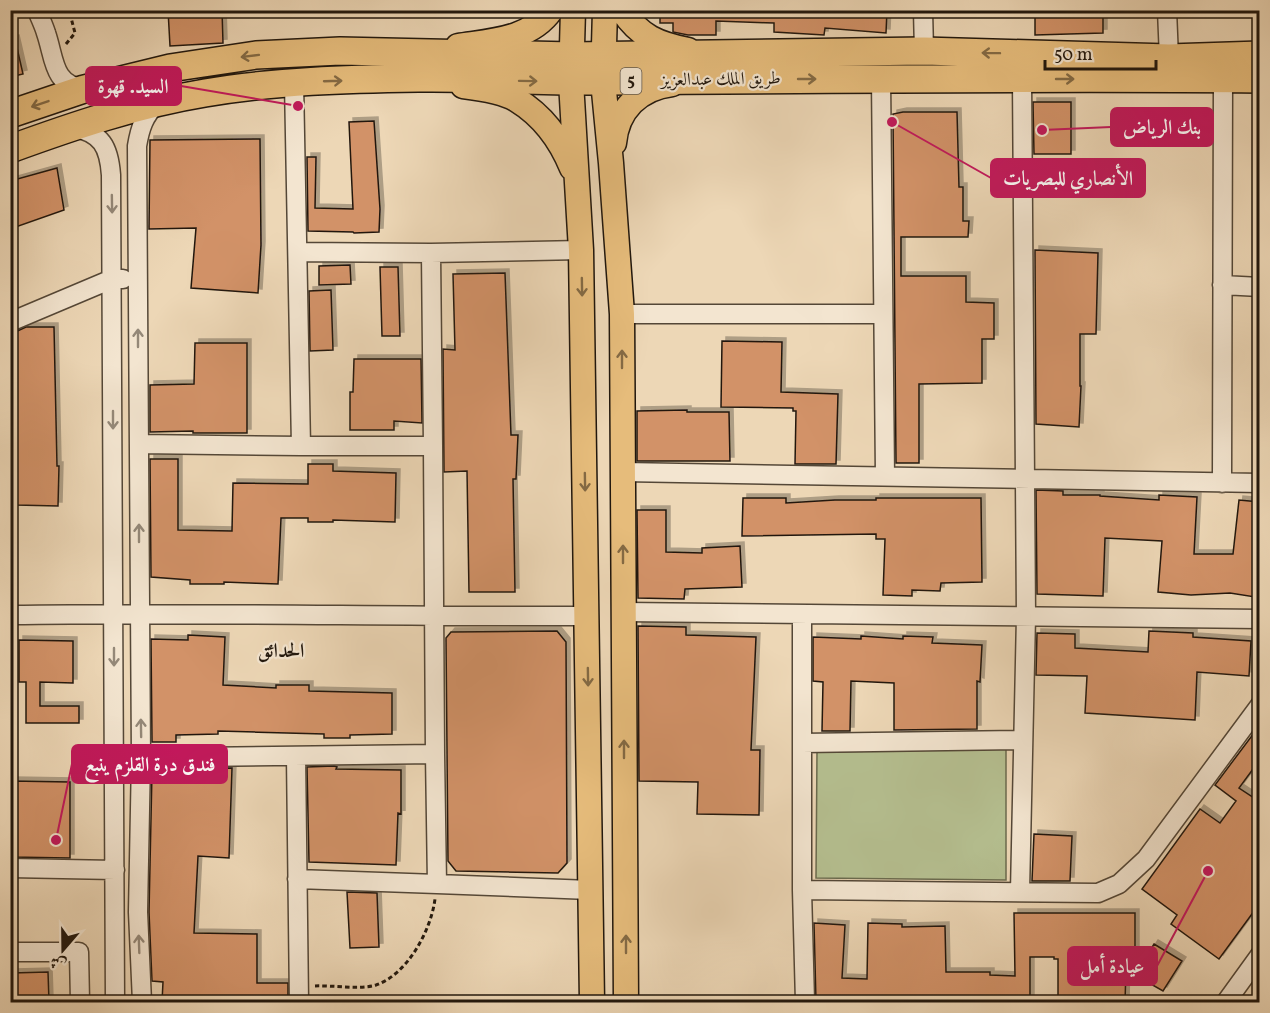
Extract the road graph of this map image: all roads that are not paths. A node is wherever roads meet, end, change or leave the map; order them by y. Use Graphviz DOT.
graph roads {
  1 [pos="37,10"];
  2 [pos="551,10"];
  3 [pos="573,10"];
  4 [pos="605,10"];
  5 [pos="622,10"];
  6 [pos="923,10"];
  7 [pos="1167,10"];
  8 [pos="924,51"];
  9 [pos="1260,55"];
  10 [pos="1169,58"];
  11 [pos="420,65"];
  12 [pos="708,67"];
  13 [pos="572,69"];
  14 [pos="603,69"];
  15 [pos="881,78"];
  16 [pos="1223,79"];
  17 [pos="1260,79"];
  18 [pos="1022,80"];
  19 [pos="294,83"];
  20 [pos="84,89"];
  21 [pos="157,103"];
  22 [pos="10,114"];
  23 [pos="70,127"];
  24 [pos="10,149"];
  25 [pos="611,163"];
  26 [pos="137,173"];
  27 [pos="111,175"];
  28 [pos="577,182"];
  29 [pos="581,250"];
  30 [pos="298,252"];
  31 [pos="431,253"];
  32 [pos="112,279"];
  33 [pos="138,279"];
  34 [pos="1222,285"];
  35 [pos="1260,287"];
  36 [pos="622,314"];
  37 [pos="883,314"];
  38 [pos="10,322"];
  39 [pos="139,444"];
  40 [pos="301,446"];
  41 [pos="433,446"];
  42 [pos="623,472"];
  43 [pos="885,476"];
  44 [pos="1026,479"];
  45 [pos="1222,483"];
  46 [pos="1260,483"];
  47 [pos="624,612"];
  48 [pos="114,613"];
  49 [pos="140,613"];
  50 [pos="802,614"];
  51 [pos="10,615"];
  52 [pos="588,616"];
  53 [pos="1026,616"];
  54 [pos="433,617"];
  55 [pos="1260,619"];
  56 [pos="1260,705"];
  57 [pos="1023,740"];
  58 [pos="802,743"];
  59 [pos="435,754"];
  60 [pos="296,756"];
  61 [pos="114,758"];
  62 [pos="141,758"];
  63 [pos="10,868"];
  64 [pos="115,870"];
  65 [pos="297,879"];
  66 [pos="437,884"];
  67 [pos="590,890"];
  68 [pos="802,890"];
  69 [pos="1020,892"];
  70 [pos="115,900"];
  71 [pos="138,912"];
  72 [pos="10,952"];
  73 [pos="1260,955"];
  74 [pos="587,996"];
  75 [pos="299,999"];
  76 [pos="627,1001"];
  77 [pos="80,1002"];
  78 [pos="115,1002"];
  79 [pos="142,1002"];
  80 [pos="805,1002"];
  81 [pos="1226,1002"];
  1 -- 20 [label="street"];
  2 -- 11 [label="main road"];
  3 -- 13 [label="main road"];
  4 -- 14 [label="main road"];
  5 -- 12 [label="main road"];
  6 -- 8 [label="street"];
  7 -- 10 [label="street"];
  10 -- 8 [label="highway, طريق الملك عبدالعزيز / 5, one-way"];
  8 -- 12 [label="highway, طريق الملك عبدالعزيز / 5"];
  9 -- 10 [label="highway, طريق الملك عبدالعزيز / 5"];
  11 -- 13 [label="highway, طريق الملك عبدالعزيز / 5"];
  19 -- 11 [label="highway, طريق الملك عبدالعزيز / 5, one-way"];
  11 -- 20 [label="highway, طريق الملك عبدالعزيز / 5, one-way"];
  11 -- 28 [label="main road, one-way"];
  12 -- 14 [label="highway, طريق الملك عبدالعزيز / 5"];
  12 -- 15 [label="highway, طريق الملك عبدالعزيز / 5, one-way"];
  12 -- 25 [label="main road"];
  13 -- 14 [label="highway, طريق الملك عبدالعزيز / 5"];
  13 -- 28 [label="main road"];
  14 -- 25 [label="main road"];
  15 -- 18 [label="highway, طريق الملك عبدالعزيز / 5"];
  15 -- 37 [label="street"];
  16 -- 17 [label="highway, طريق الملك عبدالعزيز / 5"];
  18 -- 16 [label="highway, طريق الملك عبدالعزيز / 5, one-way"];
  16 -- 34 [label="street"];
  18 -- 44 [label="street"];
  19 -- 21 [label="highway, طريق الملك عبدالعزيز / 5"];
  19 -- 30 [label="street"];
  20 -- 22 [label="highway, طريق الملك عبدالعزيز / 5, one-way"];
  21 -- 23 [label="highway, طريق الملك عبدالعزيز / 5"];
  21 -- 26 [label="street"];
  23 -- 24 [label="highway, طريق الملك عبدالعزيز / 5"];
  23 -- 27 [label="street"];
  25 -- 36 [label="main road"];
  26 -- 27 [label="street"];
  26 -- 33 [label="street"];
  27 -- 32 [label="street, one-way"];
  28 -- 29 [label="main road"];
  29 -- 31 [label="street"];
  29 -- 52 [label="main road, one-way"];
  30 -- 31 [label="street"];
  30 -- 40 [label="street"];
  31 -- 41 [label="street"];
  32 -- 33 [label="street"];
  32 -- 38 [label="street"];
  32 -- 48 [label="street, one-way"];
  39 -- 33 [label="street, one-way"];
  34 -- 35 [label="street"];
  34 -- 45 [label="street"];
  36 -- 37 [label="street"];
  42 -- 36 [label="main road, one-way"];
  37 -- 43 [label="street"];
  39 -- 40 [label="street"];
  49 -- 39 [label="street, one-way"];
  40 -- 41 [label="street"];
  41 -- 54 [label="street"];
  42 -- 43 [label="street"];
  47 -- 42 [label="main road, one-way"];
  43 -- 44 [label="street"];
  44 -- 45 [label="street"];
  44 -- 53 [label="street"];
  45 -- 46 [label="street"];
  47 -- 50 [label="street"];
  76 -- 47 [label="main road, one-way"];
  48 -- 49 [label="street"];
  48 -- 51 [label="street"];
  48 -- 61 [label="street, one-way"];
  49 -- 54 [label="street"];
  62 -- 49 [label="street, one-way"];
  50 -- 53 [label="street"];
  50 -- 58 [label="street"];
  52 -- 54 [label="street"];
  52 -- 67 [label="main road, one-way"];
  53 -- 55 [label="street"];
  53 -- 57 [label="street"];
  54 -- 59 [label="street"];
  56 -- 69 [label="street"];
  57 -- 58 [label="street"];
  57 -- 69 [label="street"];
  58 -- 68 [label="street"];
  59 -- 60 [label="street"];
  59 -- 66 [label="street"];
  60 -- 62 [label="street"];
  60 -- 65 [label="street"];
  61 -- 62 [label="street"];
  61 -- 64 [label="street"];
  62 -- 71 [label="street"];
  63 -- 64 [label="street"];
  64 -- 70 [label="street"];
  65 -- 66 [label="street"];
  65 -- 75 [label="street"];
  66 -- 67 [label="street"];
  67 -- 74 [label="main road"];
  68 -- 69 [label="street"];
  68 -- 80 [label="street"];
  70 -- 71 [label="street"];
  70 -- 78 [label="street"];
  79 -- 71 [label="street, one-way"];
  72 -- 77 [label="street"];
  73 -- 81 [label="street"];
}
